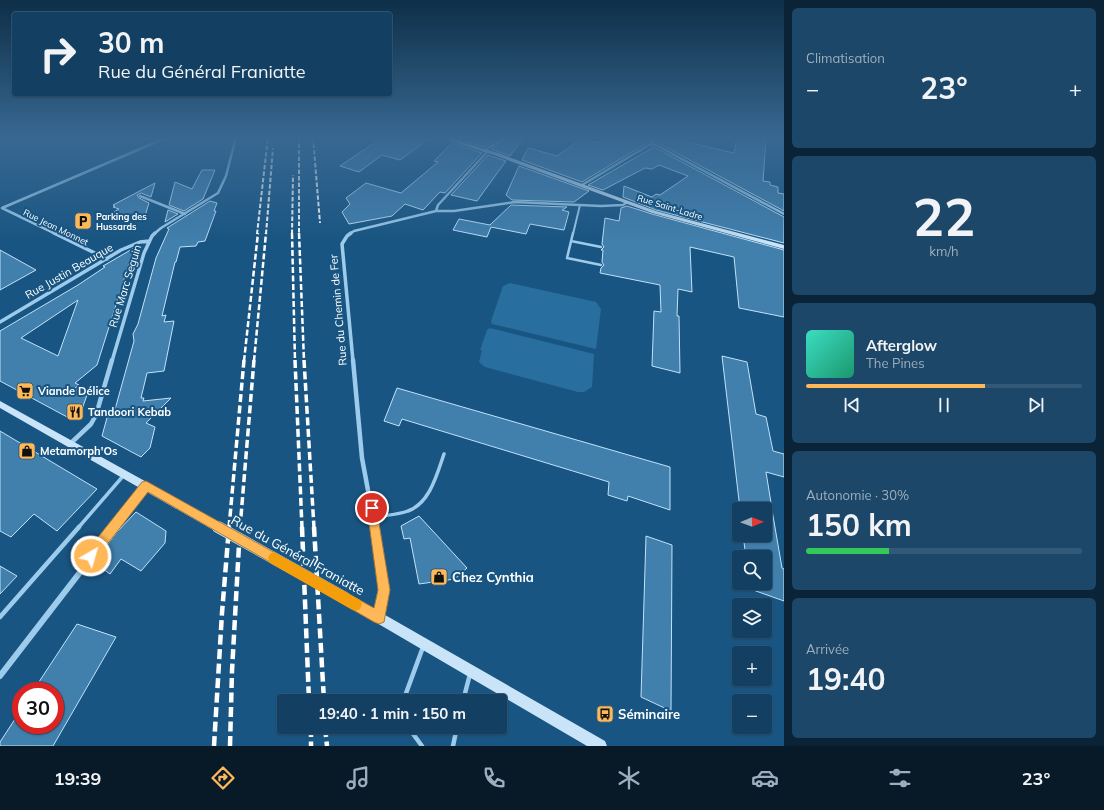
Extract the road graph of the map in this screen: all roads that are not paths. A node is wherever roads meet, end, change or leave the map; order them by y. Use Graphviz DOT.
graph roads {
  1 [pos="86,172"];
  2 [pos="227,172"];
  3 [pos="467,172"];
  4 [pos="544,172"];
  5 [pos="604,172"];
  6 [pos="706,172"];
  7 [pos="582,185"];
  8 [pos="140,196"];
  9 [pos="626,203"];
  10 [pos="580,205"];
  11 [pos="1,208"];
  12 [pos="436,211"];
  13 [pos="185,214"];
  14 [pos="784,214"];
  15 [pos="149,241"];
  16 [pos="571,241"];
  17 [pos="601,247"];
  18 [pos="784,247"];
  19 [pos="107,259"];
  20 [pos="601,265"];
  21 [pos="0,322"];
  22 [pos="0,404"];
  23 [pos="71,444"];
  24 [pos="444,454"];
  25 [pos="125,474"];
  26 [pos="146,486"];
  27 [pos="374,517"];
  28 [pos="0,617"];
  29 [pos="379,618"];
  30 [pos="424,643"];
  31 [pos="470,670"];
  32 [pos="0,676"];
  33 [pos="406,694"];
  34 [pos="465,694"];
  35 [pos="412,734"];
  36 [pos="456,734"];
  37 [pos="422,746"];
  38 [pos="453,746"];
  39 [pos="600,746"];
  1 -- 11 [label="street"];
  2 -- 13 [label="street, Rue Marc Seguin"];
  3 -- 12 [label="street"];
  4 -- 7 [label="main road, Rue Saint-Ladre"];
  5 -- 7 [label="street"];
  6 -- 14 [label="street"];
  7 -- 9 [label="main road, Rue Saint-Ladre"];
  8 -- 13 [label="street"];
  9 -- 10 [label="street, Rue du Chemin de Fer"];
  9 -- 18 [label="main road, Rue Saint-Ladre"];
  10 -- 12 [label="street, Rue du Chemin de Fer"];
  10 -- 16 [label="lane"];
  11 -- 19 [label="street, Rue Jean Monnet"];
  12 -- 27 [label="street, Rue du Chemin de Fer"];
  13 -- 15 [label="street, Rue Marc Seguin"];
  15 -- 19 [label="street, Rue Justin Beauque"];
  15 -- 23 [label="street, Rue Marc Seguin"];
  16 -- 17 [label="lane"];
  16 -- 20 [label="lane"];
  19 -- 21 [label="street, Rue Justin Beauque"];
  22 -- 23 [label="main road, Rue du Général Franiatte"];
  23 -- 25 [label="main road, Rue du Général Franiatte"];
  24 -- 27 [label="lane"];
  25 -- 26 [label="main road, Rue du Général Franiatte"];
  25 -- 28 [label="lane"];
  26 -- 29 [label="main road, Rue du Général Franiatte, bridge"];
  26 -- 32 [label="street"];
  27 -- 29 [label="street, Rue du Chemin de Fer"];
  29 -- 30 [label="main road, Rue du Général Franiatte"];
  30 -- 31 [label="main road, Rue du Général Franiatte"];
  30 -- 33 [label="lane"];
  31 -- 34 [label="lane"];
  31 -- 39 [label="main road, Rue du Général Franiatte"];
  35 -- 37 [label="lane"];
  36 -- 38 [label="lane"];
}
